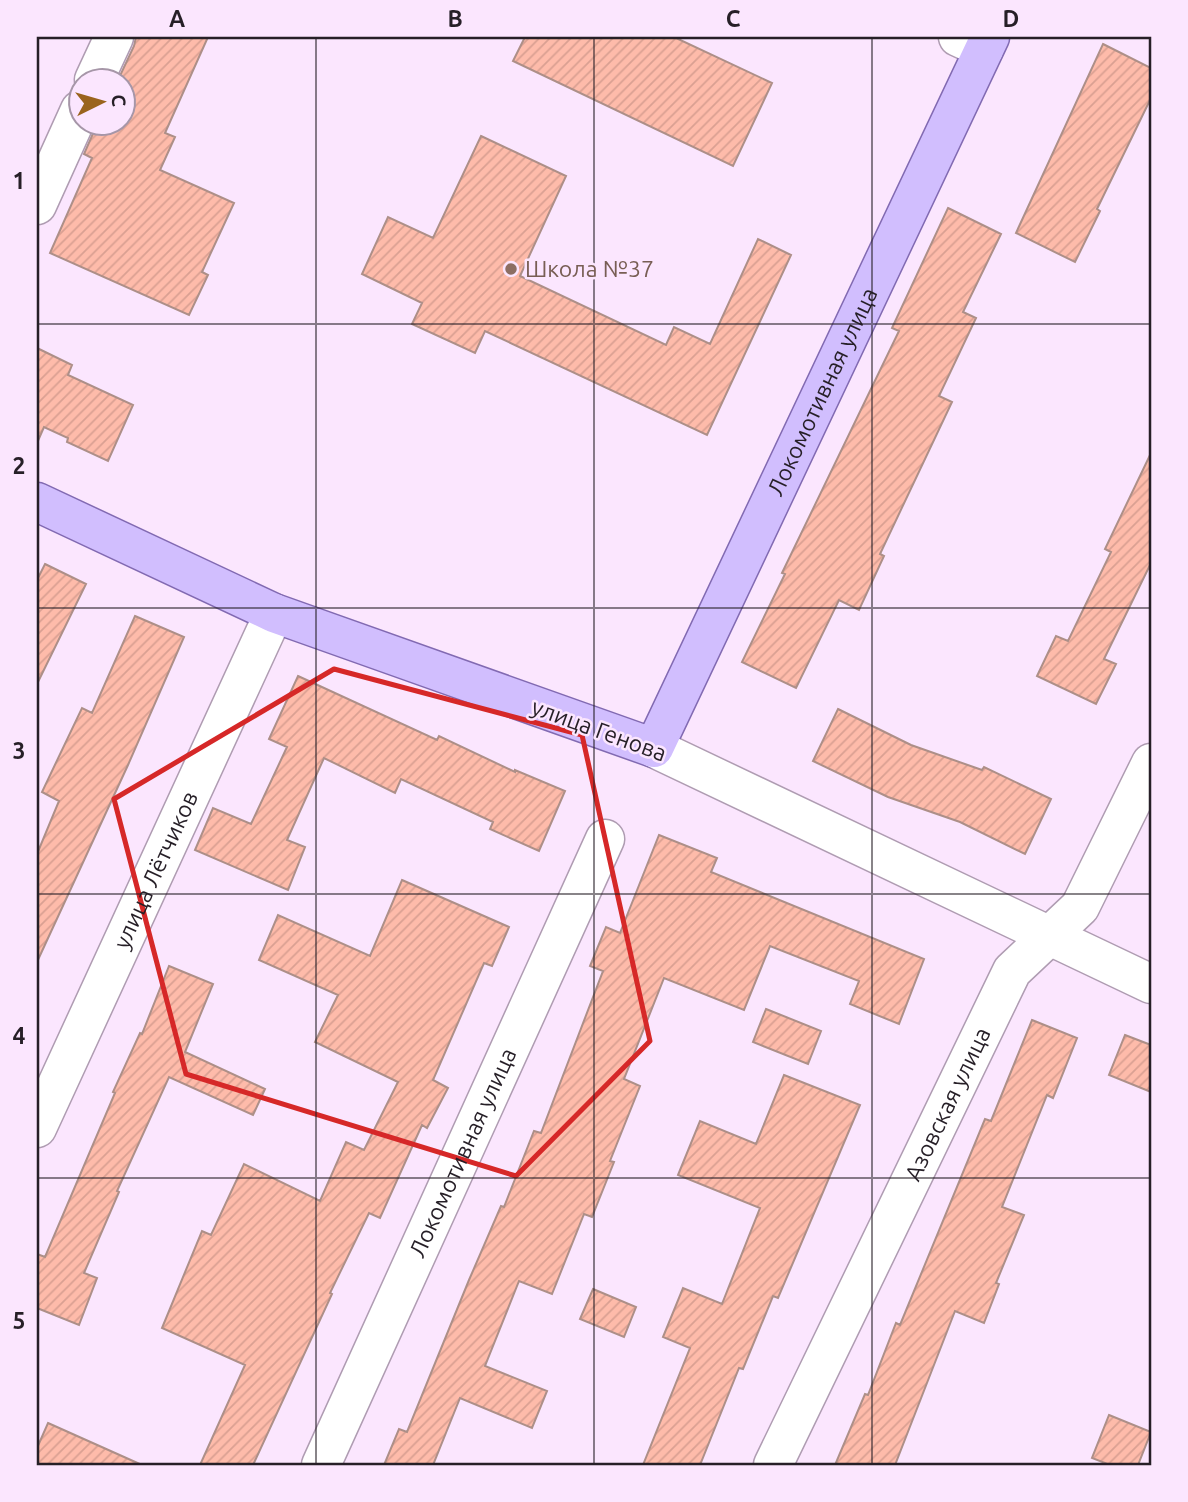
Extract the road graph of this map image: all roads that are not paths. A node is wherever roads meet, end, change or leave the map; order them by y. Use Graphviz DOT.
graph roads {
  1 [pos="114,37"];
  2 [pos="977,41"];
  3 [pos="101,66"];
  4 [pos="68,136"];
  5 [pos="37,205"];
  6 [pos="37,502"];
  7 [pos="274,613"];
  8 [pos="654,748"];
  9 [pos="1151,764"];
  10 [pos="605,839"];
  11 [pos="1050,936"];
  12 [pos="1151,984"];
  13 [pos="37,1128"];
  14 [pos="321,1465"];
  15 [pos="773,1465"];
  1 -- 3 [label="street"];
  2 -- 8 [label="main road, Локомотивная улица"];
  4 -- 5 [label="street"];
  6 -- 7 [label="main road, улица Генова"];
  7 -- 8 [label="main road, улица Генова"];
  7 -- 13 [label="street, улица Лётчиков"];
  8 -- 11 [label="street, улица Генова"];
  9 -- 11 [label="street, Азовская улица"];
  10 -- 14 [label="street, Локомотивная улица"];
  11 -- 12 [label="street, улица Генова"];
  11 -- 15 [label="street, Азовская улица"];
}
